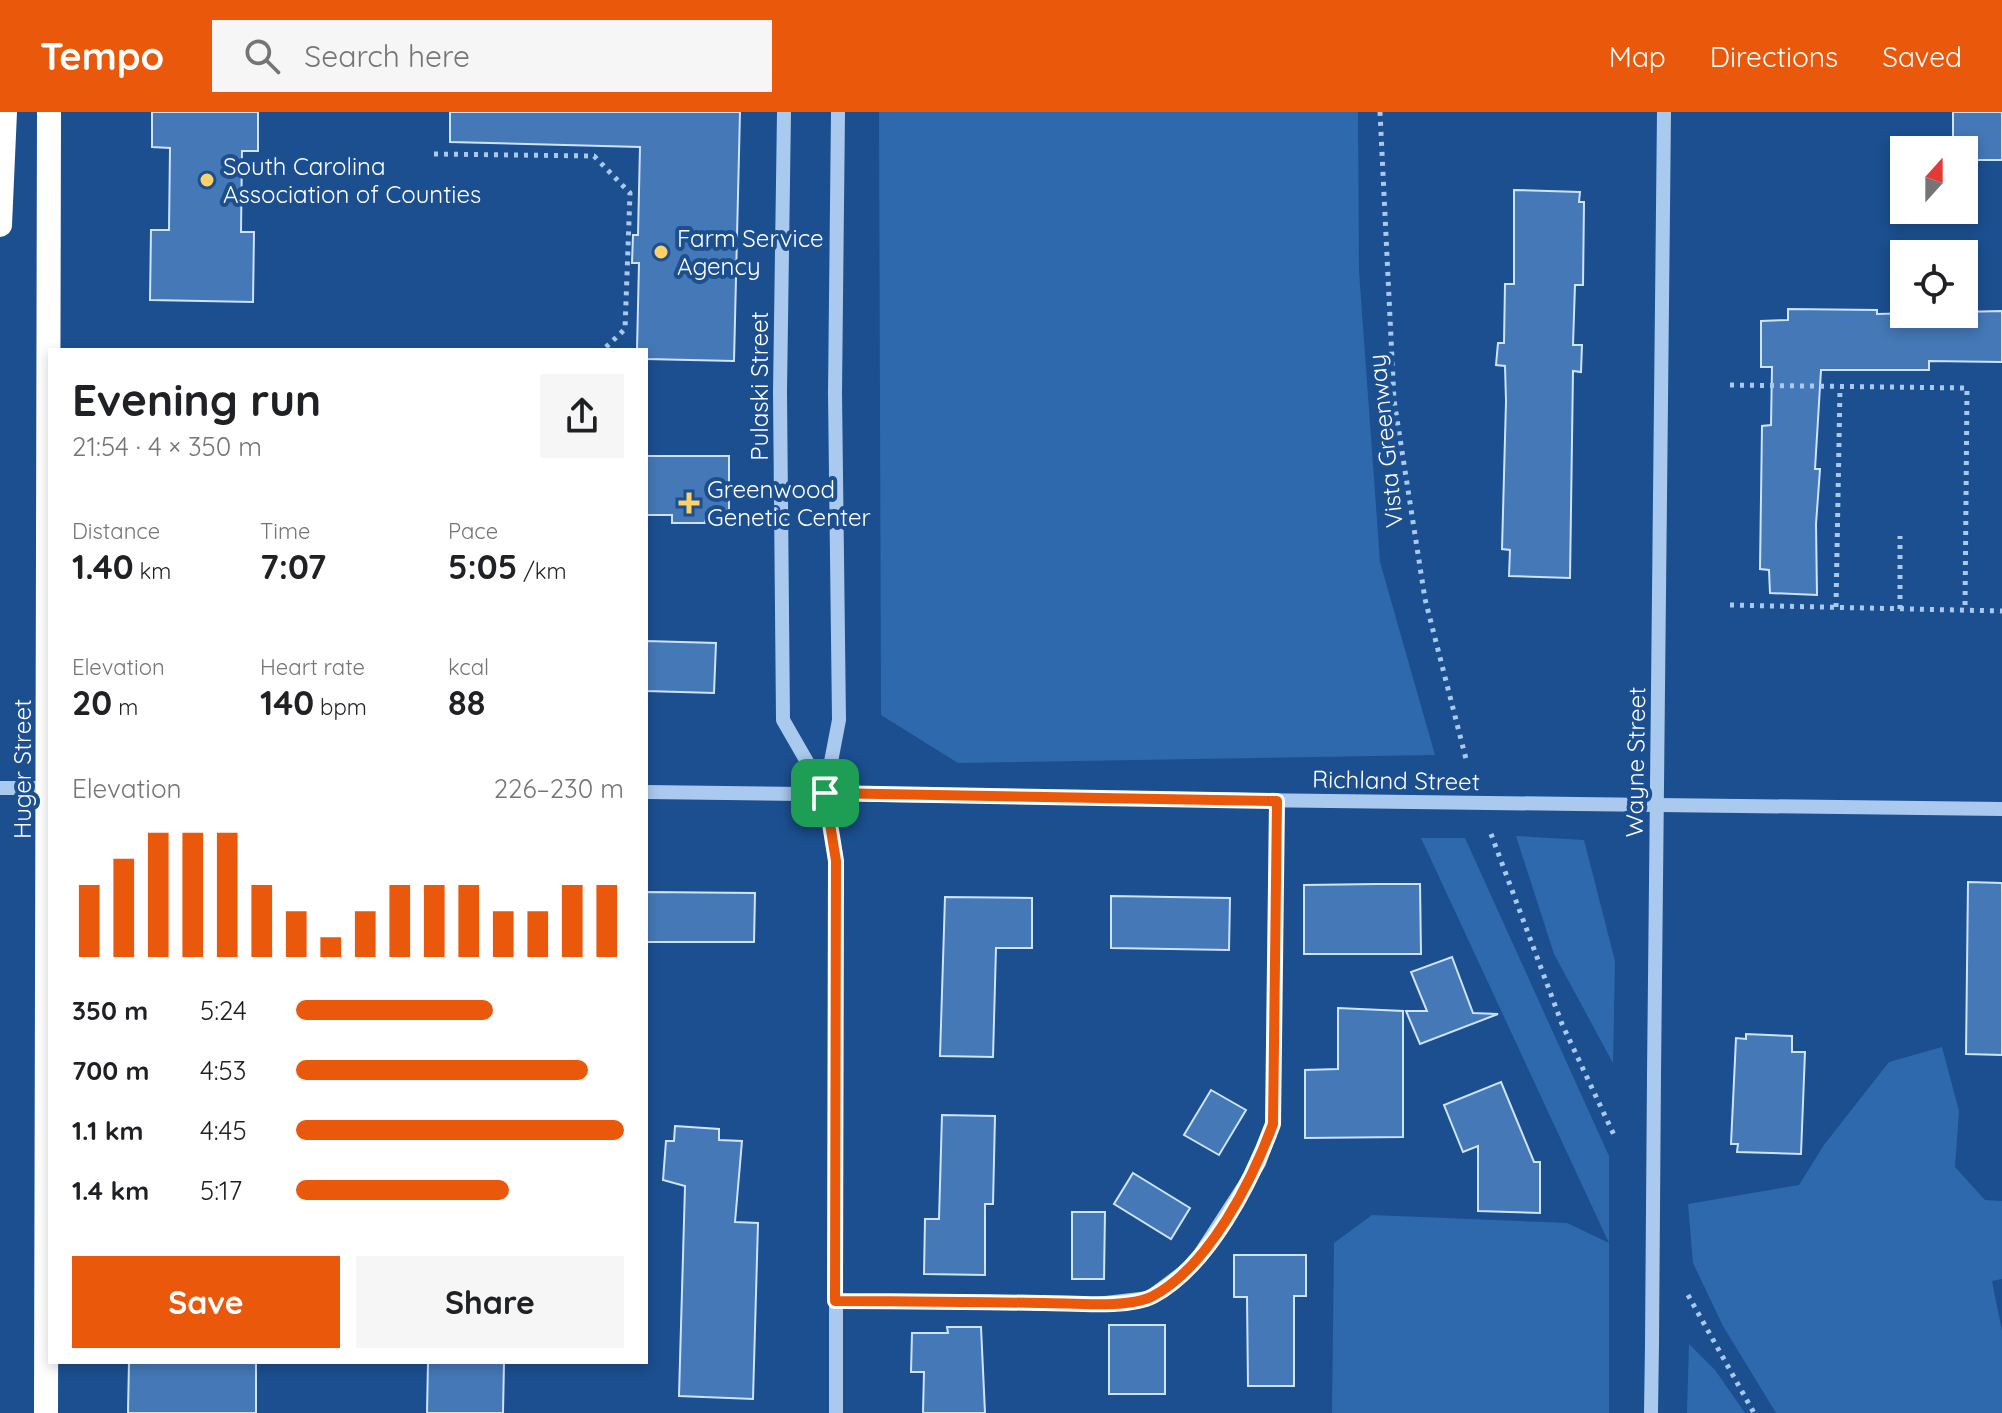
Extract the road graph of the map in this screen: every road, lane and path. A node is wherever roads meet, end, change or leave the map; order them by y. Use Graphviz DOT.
graph roads {
  1 [pos="5,112"];
  2 [pos="784,112"];
  3 [pos="838,112"];
  4 [pos="1380,112"];
  5 [pos="1664,112"];
  6 [pos="51,116"];
  7 [pos="434,154"];
  8 [pos="0,225"];
  9 [pos="51,348"];
  10 [pos="606,348"];
  11 [pos="1730,385"];
  12 [pos="1840,387"];
  13 [pos="1900,536"];
  14 [pos="1730,605"];
  15 [pos="1836,607"];
  16 [pos="1900,609"];
  17 [pos="1965,610"];
  18 [pos="2002,611"];
  19 [pos="1466,759"];
  20 [pos="0,788"];
  21 [pos="48,788"];
  22 [pos="648,792"];
  23 [pos="825,793"];
  24 [pos="1277,801"];
  25 [pos="1657,805"];
  26 [pos="2002,809"];
  27 [pos="1491,834"];
  28 [pos="48,1100"];
  29 [pos="1614,1135"];
  30 [pos="1688,1295"];
  31 [pos="835,1301"];
  32 [pos="46,1413"];
  33 [pos="836,1413"];
  34 [pos="1651,1413"];
  35 [pos="1754,1413"];
  1 -- 8 [label="highway"];
  2 -- 23 [label="street, Pulaski Street"];
  3 -- 23 [label="street, Pulaski Street"];
  4 -- 19 [label="path, Vista Greenway"];
  5 -- 25 [label="street, Wayne Street"];
  6 -- 9 [label="highway, Huger Street"];
  7 -- 10 [label="path"];
  11 -- 12 [label="path"];
  12 -- 15 [label="path"];
  12 -- 17 [label="path"];
  13 -- 16 [label="path"];
  14 -- 15 [label="path"];
  15 -- 16 [label="path"];
  16 -- 17 [label="path"];
  17 -- 18 [label="path"];
  20 -- 21 [label="street"];
  22 -- 23 [label="street, Richland Street"];
  23 -- 24 [label="street, Richland Street"];
  23 -- 31 [label="street, Pulaski Street"];
  24 -- 25 [label="street, Richland Street, bridge"];
  24 -- 31 [label="street"];
  25 -- 26 [label="street, Richland Street"];
  25 -- 34 [label="street, Wayne Street, bridge"];
  27 -- 29 [label="path"];
  28 -- 32 [label="highway, Huger Street"];
  30 -- 35 [label="path"];
  31 -- 33 [label="street, Pulaski Street"];
}
